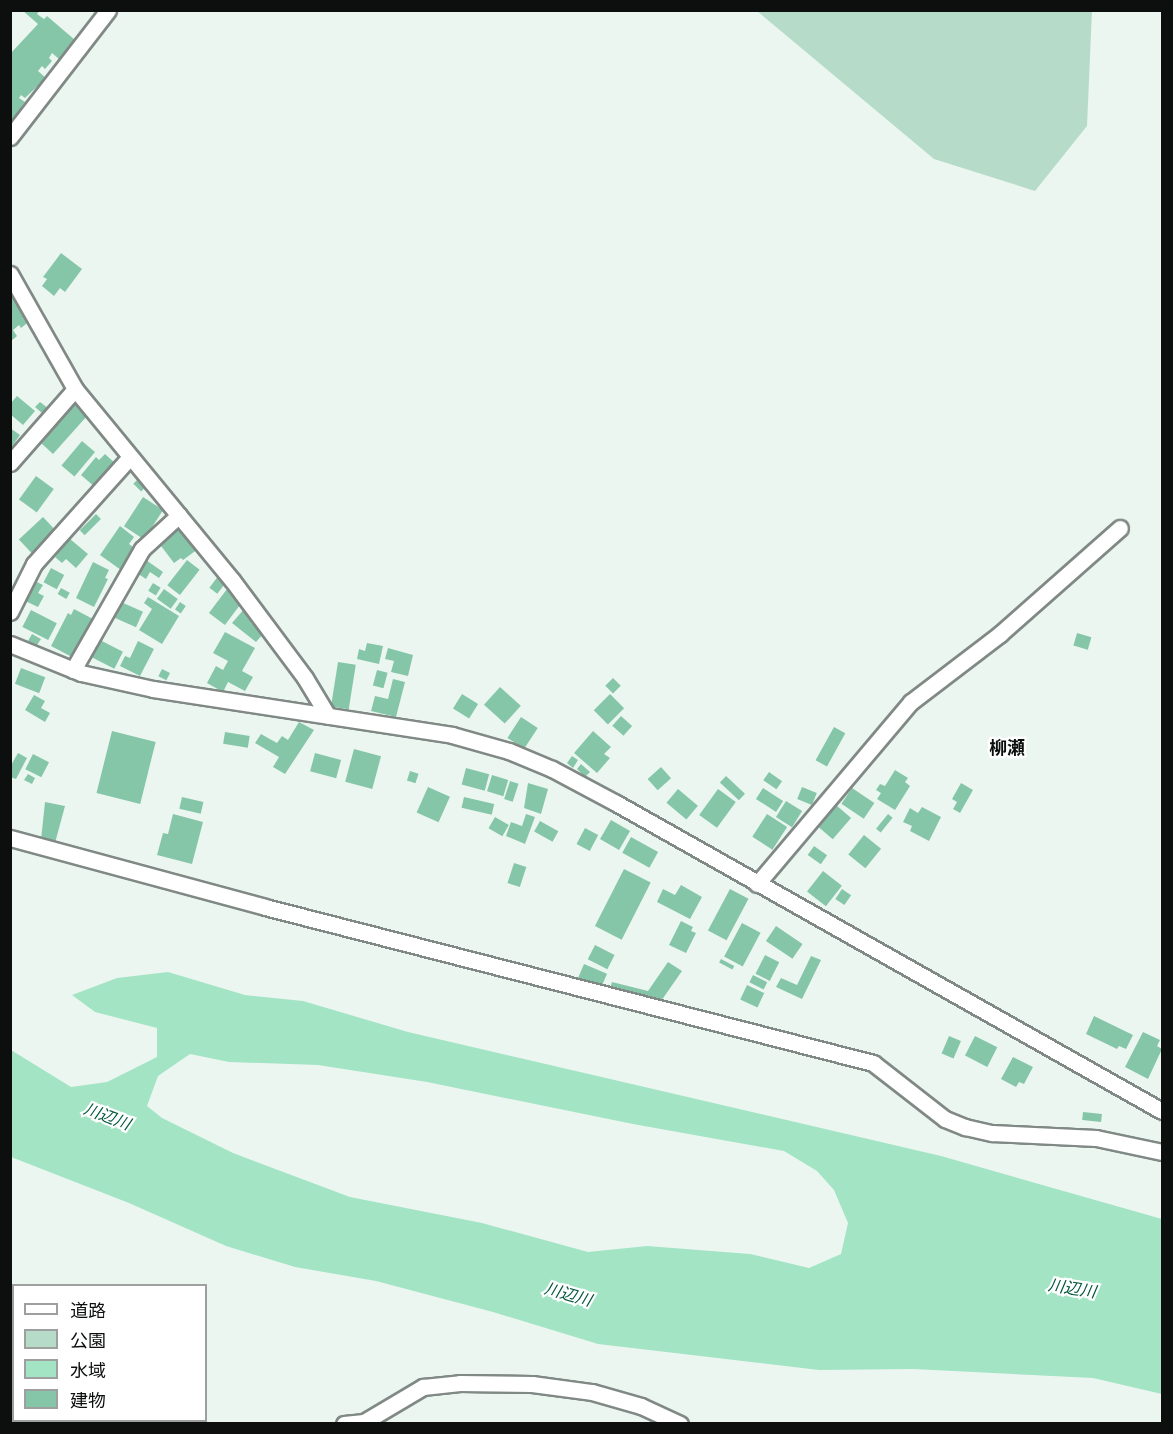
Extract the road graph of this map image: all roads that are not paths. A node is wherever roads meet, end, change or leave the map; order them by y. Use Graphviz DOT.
graph roads {
  1 [pos="108,10"];
  2 [pos="10,136"];
  3 [pos="10,274"];
  4 [pos="75,389"];
  5 [pos="130,457"];
  6 [pos="10,463"];
  7 [pos="179,515"];
  8 [pos="1120,528"];
  9 [pos="10,612"];
  10 [pos="10,644"];
  11 [pos="72,670"];
  12 [pos="328,716"];
  13 [pos="10,838"];
  14 [pos="757,884"];
  15 [pos="1162,1112"];
  16 [pos="1162,1152"];
  17 [pos="344,1424"];
  18 [pos="680,1424"];
  1 -- 2 [label="street"];
  3 -- 4 [label="street"];
  4 -- 5 [label="street"];
  4 -- 6 [label="street"];
  5 -- 7 [label="street"];
  5 -- 9 [label="street"];
  7 -- 11 [label="street"];
  7 -- 12 [label="street"];
  8 -- 14 [label="street"];
  10 -- 11 [label="street"];
  11 -- 12 [label="street"];
  12 -- 14 [label="street"];
  13 -- 16 [label="street"];
  14 -- 15 [label="street"];
  17 -- 18 [label="street"];
}
